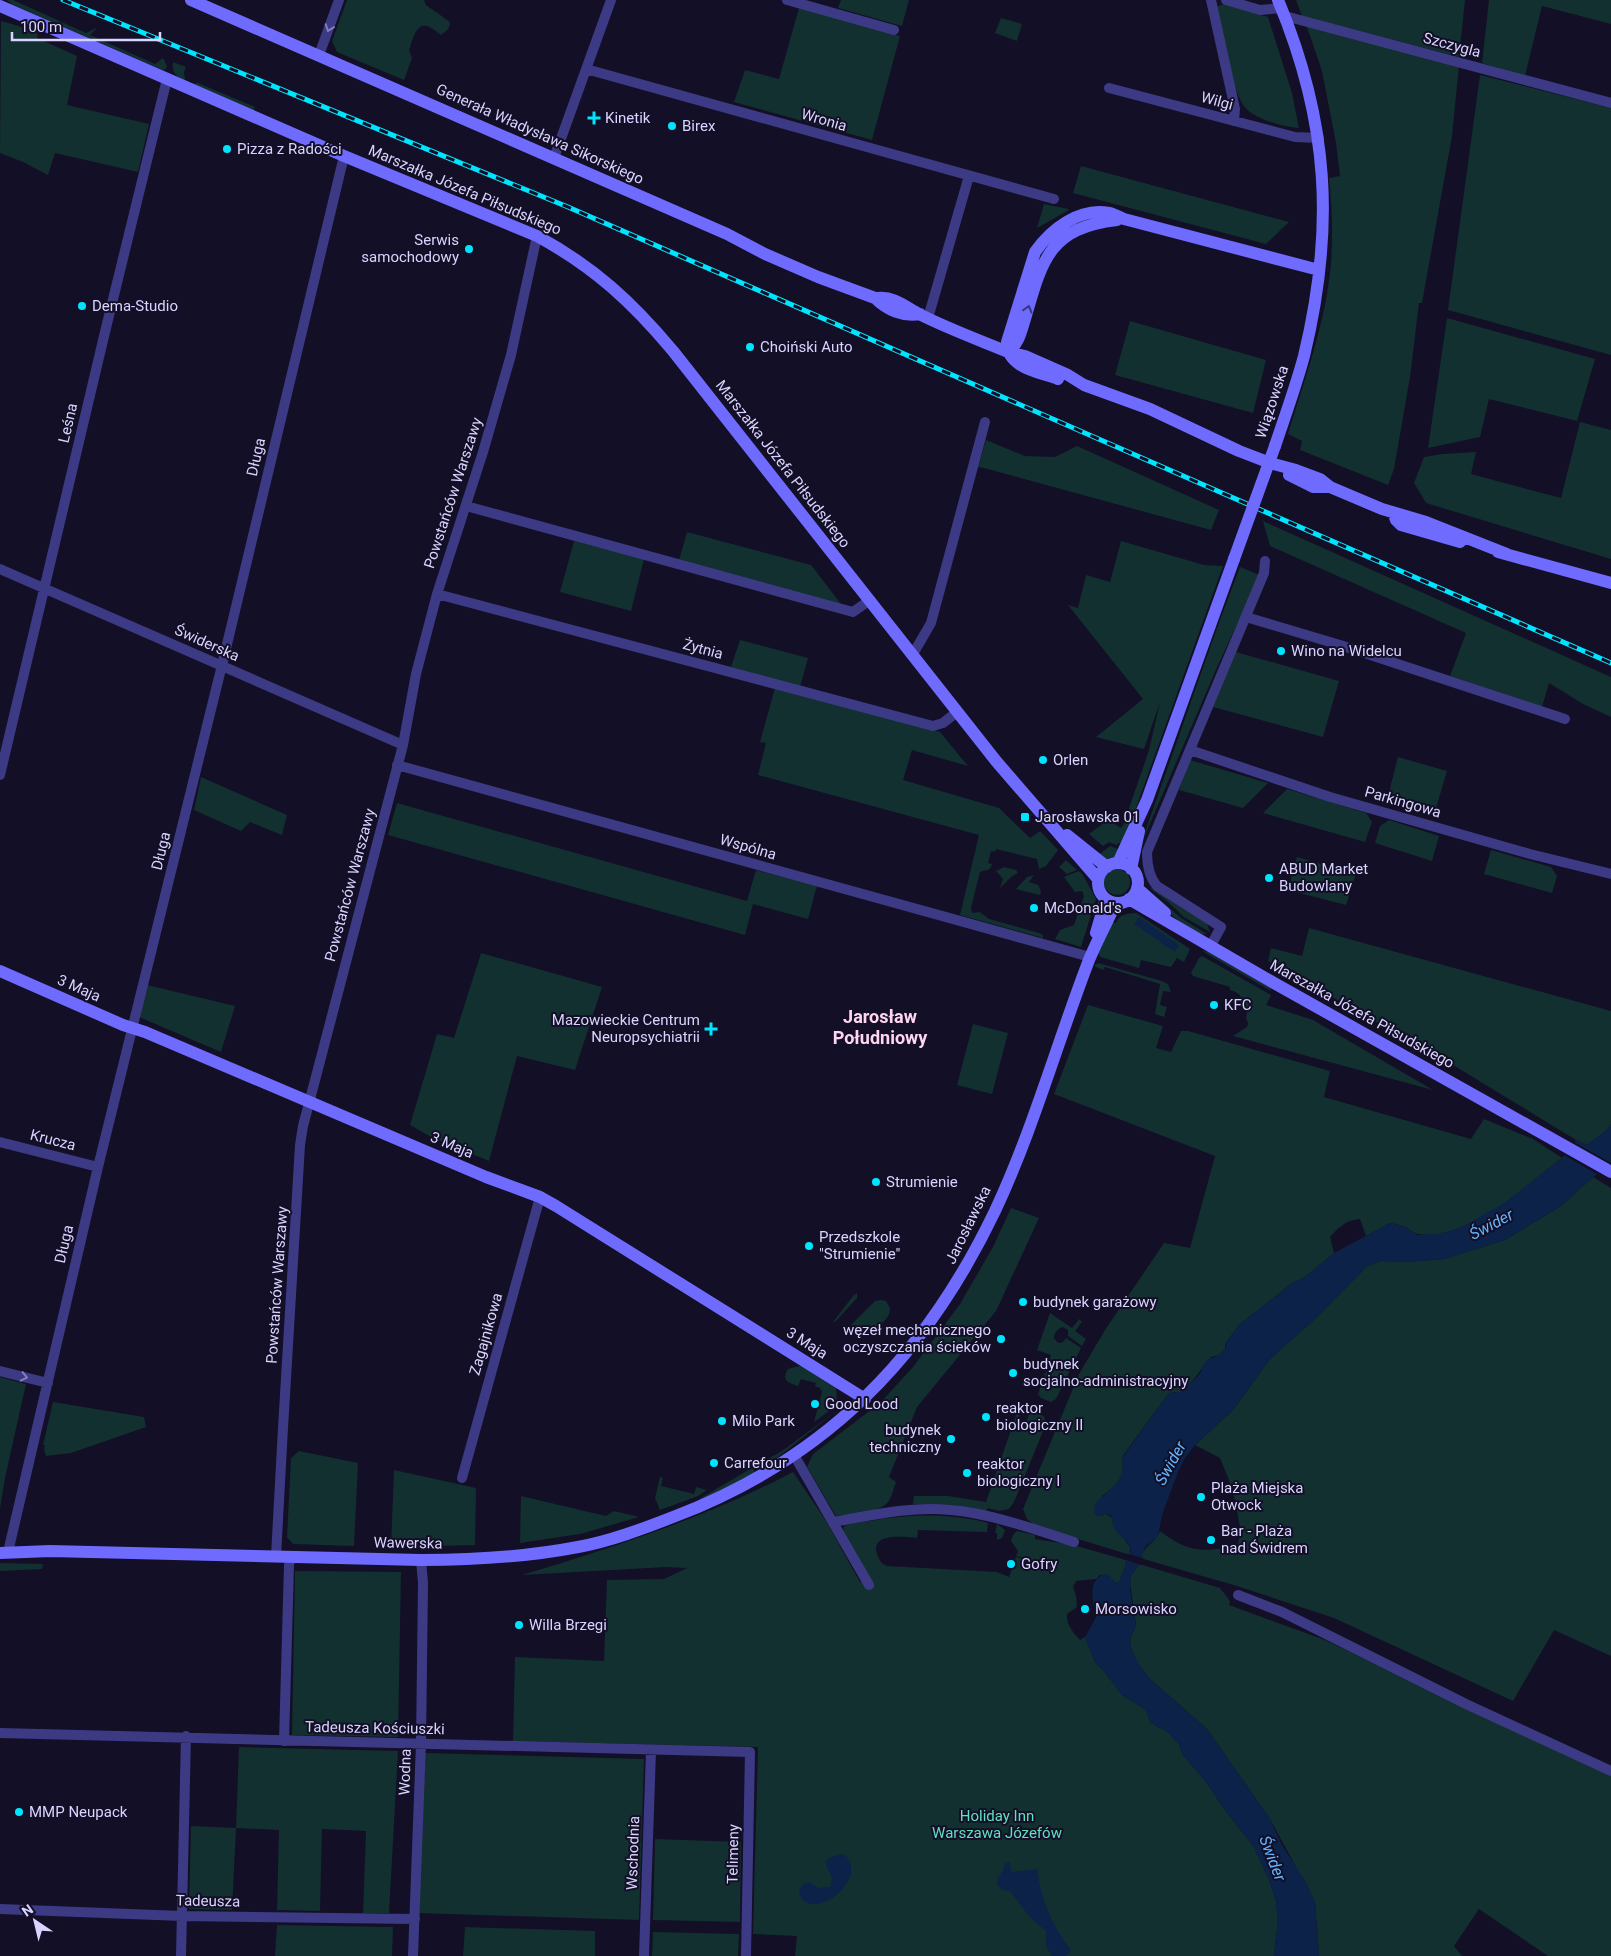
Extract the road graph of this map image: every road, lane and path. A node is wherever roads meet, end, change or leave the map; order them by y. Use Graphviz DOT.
graph roads {
  1 [pos="191,0"];
  2 [pos="338,0"];
  3 [pos="611,0"];
  4 [pos="788,0"];
  5 [pos="1211,0"];
  6 [pos="1226,0"];
  7 [pos="0,6"];
  8 [pos="1282,8"];
  9 [pos="894,30"];
  10 [pos="319,55"];
  11 [pos="586,69"];
  12 [pos="168,79"];
  13 [pos="1110,88"];
  14 [pos="1611,103"];
  15 [pos="1234,121"];
  16 [pos="1318,138"];
  17 [pos="344,156"];
  18 [pos="554,158"];
  19 [pos="969,176"];
  20 [pos="1054,199"];
  21 [pos="537,236"];
  22 [pos="1319,270"];
  23 [pos="924,316"];
  24 [pos="1008,352"];
  25 [pos="985,422"];
  26 [pos="466,506"];
  27 [pos="1265,561"];
  28 [pos="0,568"];
  29 [pos="1611,583"];
  30 [pos="44,588"];
  31 [pos="437,594"];
  32 [pos="870,600"];
  33 [pos="1246,616"];
  34 [pos="913,654"];
  35 [pos="221,666"];
  36 [pos="958,712"];
  37 [pos="1564,719"];
  38 [pos="402,745"];
  39 [pos="1190,750"];
  40 [pos="397,764"];
  41 [pos="0,775"];
  42 [pos="1147,800"];
  43 [pos="1039,810"];
  44 [pos="1112,865"];
  45 [pos="1131,869"];
  46 [pos="1611,874"];
  47 [pos="1098,879"];
  48 [pos="1137,888"];
  49 [pos="1129,899"];
  50 [pos="1111,901"];
  51 [pos="1175,924"];
  52 [pos="1210,947"];
  53 [pos="1090,957"];
  54 [pos="0,971"];
  55 [pos="133,1028"];
  56 [pos="309,1103"];
  57 [pos="0,1142"];
  58 [pos="98,1167"];
  59 [pos="1611,1172"];
  60 [pos="540,1197"];
  61 [pos="0,1371"];
  62 [pos="48,1383"];
  63 [pos="865,1399"];
  64 [pos="794,1455"];
  65 [pos="462,1478"];
  66 [pos="833,1522"];
  67 [pos="1074,1542"];
  68 [pos="4,1553"];
  69 [pos="276,1556"];
  70 [pos="291,1558"];
  71 [pos="421,1560"];
  72 [pos="869,1585"];
  73 [pos="1238,1595"];
  74 [pos="0,1733"];
  75 [pos="186,1736"];
  76 [pos="284,1741"];
  77 [pos="421,1743"];
  78 [pos="651,1750"];
  79 [pos="750,1752"];
  80 [pos="1611,1771"];
  81 [pos="0,1910"];
  82 [pos="182,1916"];
  83 [pos="414,1920"];
  84 [pos="181,1956"];
  85 [pos="413,1956"];
  86 [pos="644,1956"];
  87 [pos="746,1956"];
  1 -- 10 [label="main road, Generała Władysława Sikorskiego"];
  2 -- 10 [label="street, one-way"];
  3 -- 11 [label="street"];
  4 -- 9 [label="street"];
  5 -- 15 [label="street"];
  6 -- 8 [label="street, Szczygla"];
  7 -- 12 [label="main road, Marszałka Józefa Piłsudskiego"];
  8 -- 14 [label="street, Szczygla"];
  8 -- 16 [label="main road, Wiązowska"];
  10 -- 18 [label="main road, Generała Władysława Sikorskiego"];
  11 -- 18 [label="street"];
  11 -- 19 [label="street, Wronia"];
  12 -- 17 [label="main road, Marszałka Józefa Piłsudskiego"];
  12 -- 30 [label="street, Leśna"];
  13 -- 15 [label="street, Wilgi"];
  15 -- 16 [label="street, Wilgi"];
  16 -- 22 [label="main road, Wiązowska"];
  17 -- 21 [label="main road, Marszałka Józefa Piłsudskiego"];
  17 -- 35 [label="street, Długa"];
  18 -- 23 [label="main road, Generała Władysława Sikorskiego"];
  19 -- 20 [label="street, Wronia"];
  19 -- 23 [label="street"];
  21 -- 26 [label="street, Powstańców Warszawy"];
  21 -- 32 [label="main road, Marszałka Józefa Piłsudskiego"];
  22 -- 24 [label="main road"];
  22 -- 42 [label="main road, Wiązowska, bridge"];
  23 -- 24 [label="main road, Generała Władysława Sikorskiego"];
  24 -- 29 [label="main road, Generała Władysława Sikorskiego"];
  25 -- 34 [label="street"];
  26 -- 31 [label="street, Powstańców Warszawy"];
  26 -- 32 [label="street"];
  27 -- 33 [label="street"];
  28 -- 30 [label="street, Świderska"];
  30 -- 35 [label="street, Świderska"];
  30 -- 41 [label="street, Leśna"];
  31 -- 36 [label="street, Żytnia"];
  31 -- 38 [label="street, Powstańców Warszawy"];
  32 -- 34 [label="main road, Marszałka Józefa Piłsudskiego"];
  33 -- 37 [label="street"];
  33 -- 39 [label="street"];
  34 -- 36 [label="main road, Marszałka Józefa Piłsudskiego"];
  35 -- 38 [label="street, Świderska"];
  35 -- 55 [label="street, Długa"];
  36 -- 43 [label="main road, Marszałka Józefa Piłsudskiego"];
  38 -- 40 [label="street, Powstańców Warszawy"];
  39 -- 46 [label="street, Parkingowa"];
  39 -- 52 [label="street"];
  40 -- 53 [label="street, Wspólna"];
  40 -- 56 [label="street, Powstańców Warszawy"];
  42 -- 44 [label="main road, Wiązowska"];
  42 -- 45 [label="main road, Wiązowska"];
  43 -- 44 [label="main road, Marszałka Józefa Piłsudskiego"];
  43 -- 47 [label="main road, Marszałka Józefa Piłsudskiego"];
  44 -- 45 [label="main road"];
  44 -- 47 [label="main road"];
  45 -- 48 [label="main road"];
  47 -- 50 [label="main road"];
  48 -- 49 [label="main road"];
  48 -- 51 [label="main road, Marszałka Józefa Piłsudskiego"];
  49 -- 50 [label="main road"];
  49 -- 51 [label="main road, Marszałka Józefa Piłsudskiego"];
  50 -- 53 [label="main road, Jarosławska"];
  51 -- 52 [label="main road, Marszałka Józefa Piłsudskiego"];
  52 -- 59 [label="main road, Marszałka Józefa Piłsudskiego"];
  53 -- 63 [label="main road, Jarosławska"];
  54 -- 55 [label="main road, 3 Maja"];
  55 -- 56 [label="main road, 3 Maja"];
  55 -- 58 [label="street, Długa"];
  56 -- 60 [label="main road, 3 Maja"];
  56 -- 69 [label="street, Powstańców Warszawy"];
  57 -- 58 [label="street, Krucza"];
  58 -- 62 [label="street, Długa"];
  60 -- 63 [label="main road, 3 Maja"];
  60 -- 65 [label="street, Zagajnikowa"];
  61 -- 62 [label="street, one-way"];
  62 -- 68 [label="street, Długa"];
  63 -- 64 [label="main road, Jarosławska"];
  64 -- 66 [label="street"];
  64 -- 71 [label="main road, Wawerska"];
  66 -- 67 [label="street"];
  66 -- 72 [label="street"];
  68 -- 69 [label="main road, Wawerska"];
  69 -- 70 [label="main road, Wawerska"];
  70 -- 71 [label="main road, Wawerska"];
  70 -- 76 [label="street"];
  71 -- 77 [label="street, Wodna"];
  73 -- 80 [label="street"];
  74 -- 75 [label="street, Tadeusza Kościuszki"];
  75 -- 76 [label="street, Tadeusza Kościuszki"];
  75 -- 82 [label="street"];
  76 -- 77 [label="street, Tadeusza Kościuszki"];
  77 -- 78 [label="street, Tadeusza Kościuszki"];
  77 -- 83 [label="street, Wodna"];
  78 -- 79 [label="street, Tadeusza Kościuszki"];
  78 -- 86 [label="street, Wschodnia"];
  79 -- 87 [label="street, Telimeny"];
  81 -- 82 [label="street, Tadeusza"];
  82 -- 83 [label="street, Tadeusza"];
  82 -- 84 [label="street"];
  83 -- 85 [label="street, Wodna"];
}
